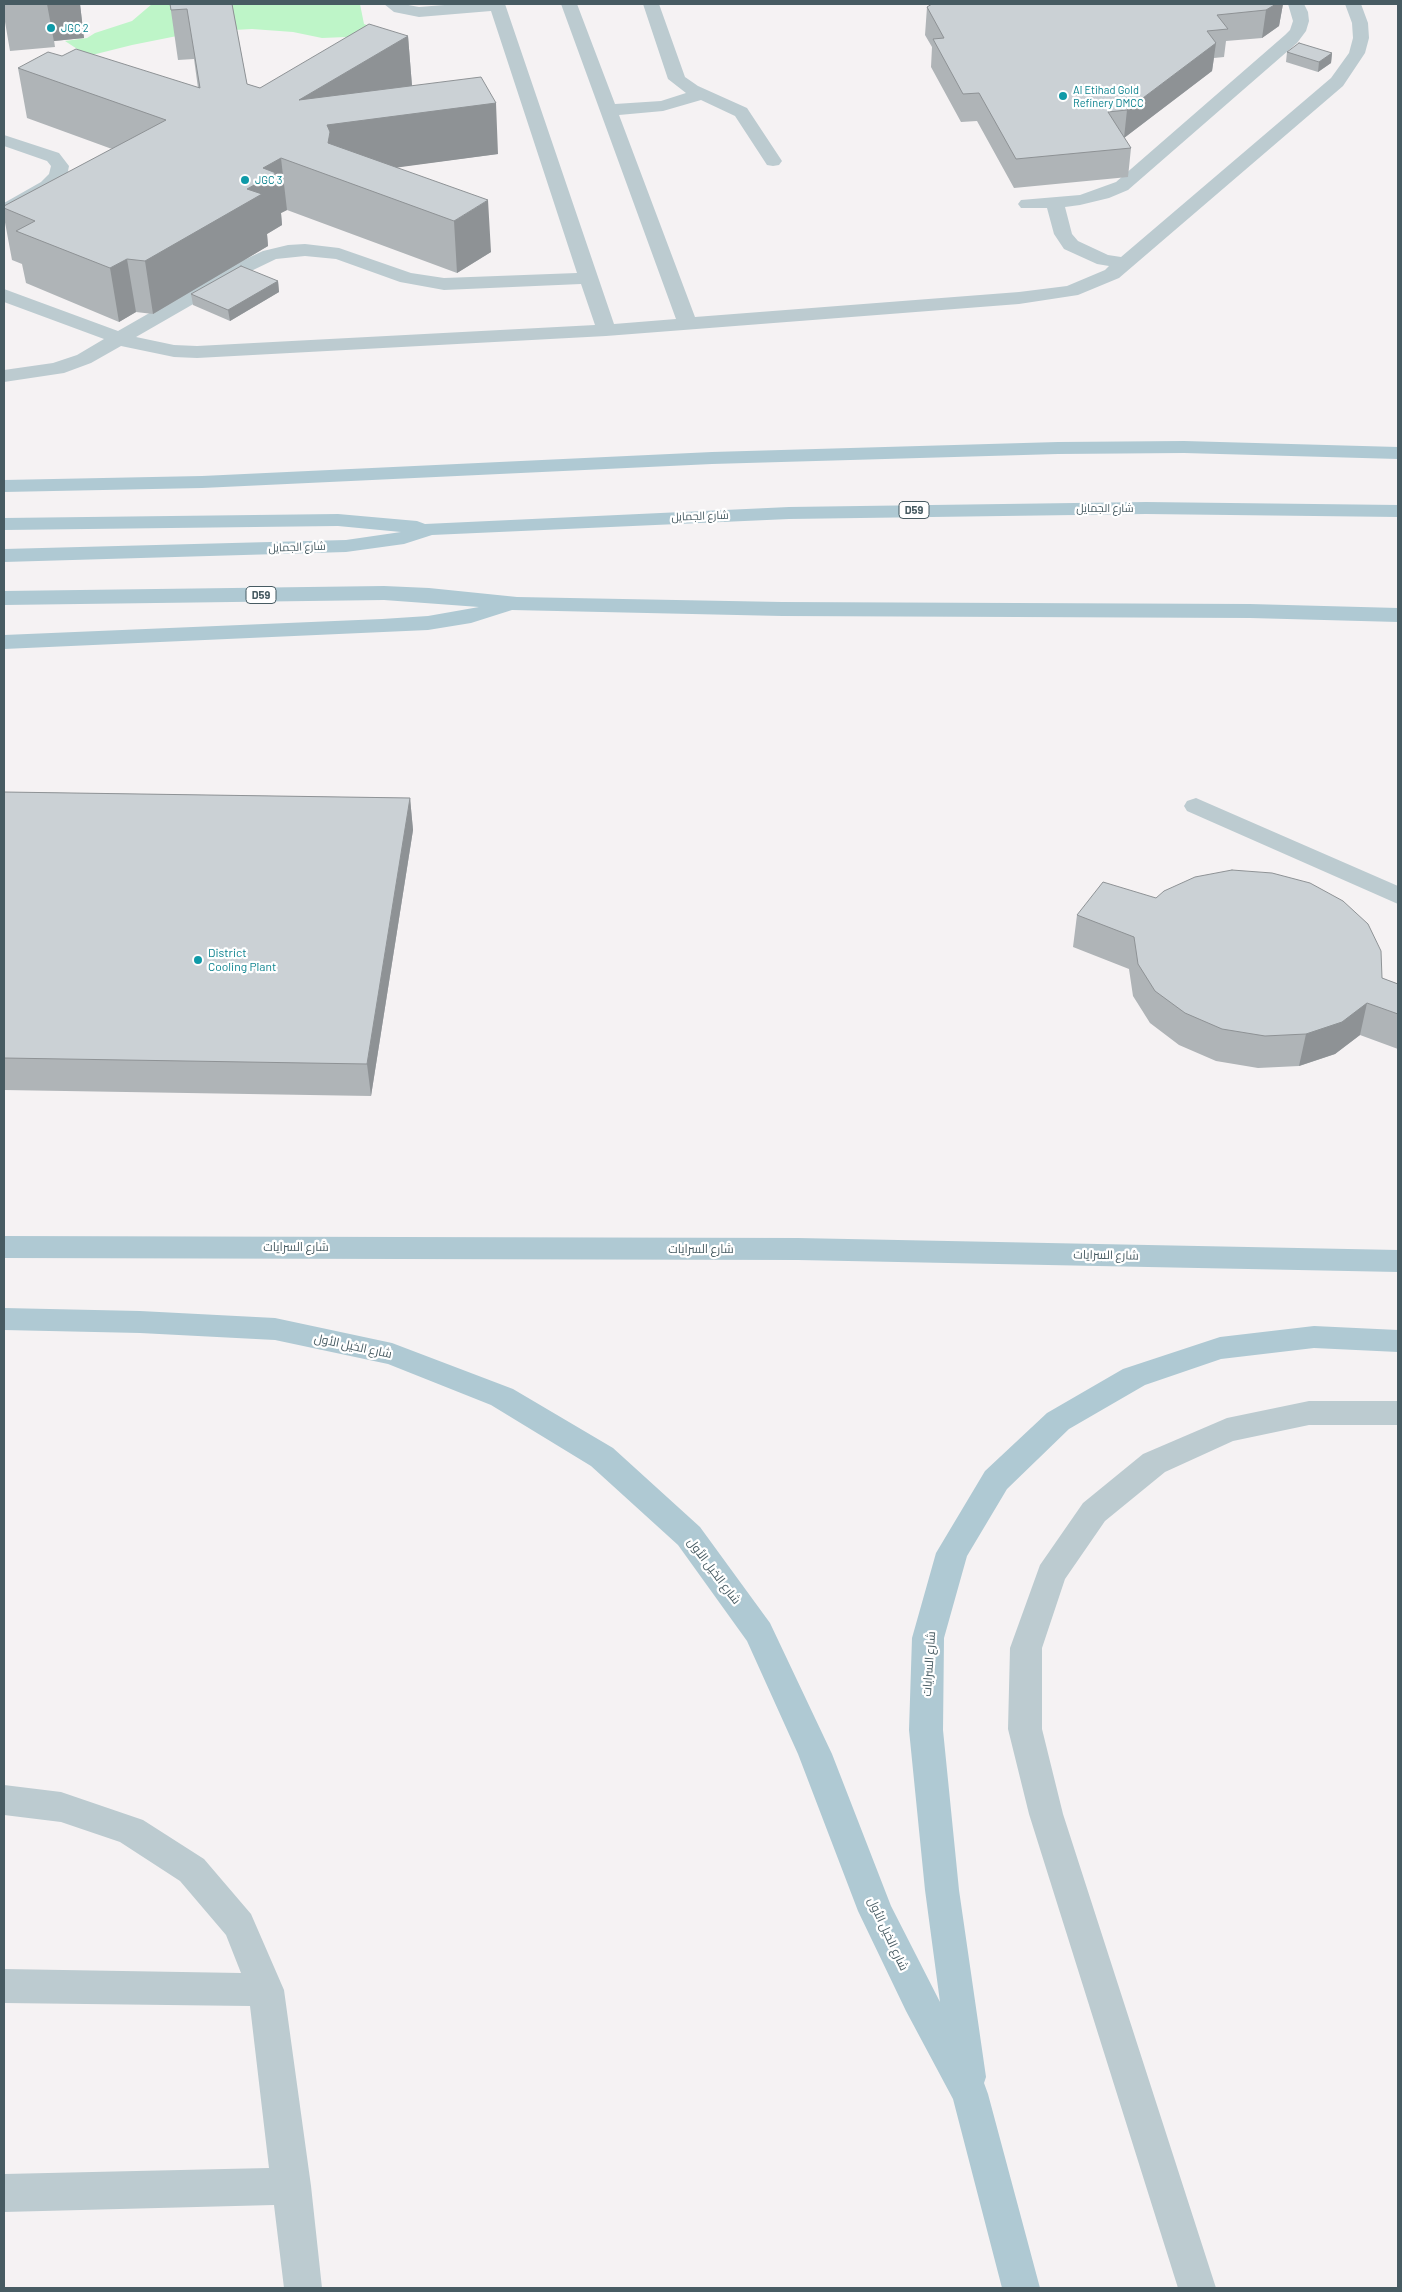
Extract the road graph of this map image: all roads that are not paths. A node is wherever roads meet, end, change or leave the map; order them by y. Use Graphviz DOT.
graph roads {
  1 [pos="392,4"];
  2 [pos="498,4"];
  3 [pos="569,4"];
  4 [pos="651,4"];
  5 [pos="1296,4"];
  6 [pos="1353,4"];
  7 [pos="685,86"];
  8 [pos="702,94"];
  9 [pos="607,105"];
  10 [pos="4,140"];
  11 [pos="773,161"];
  12 [pos="1054,202"];
  13 [pos="1027,204"];
  14 [pos="4,210"];
  15 [pos="1125,263"];
  16 [pos="589,278"];
  17 [pos="4,294"];
  18 [pos="687,323"];
  19 [pos="606,330"];
  20 [pos="120,339"];
  21 [pos="4,376"];
  22 [pos="1398,453"];
  23 [pos="4,486"];
  24 [pos="1398,511"];
  25 [pos="4,524"];
  26 [pos="430,530"];
  27 [pos="4,556"];
  28 [pos="4,598"];
  29 [pos="517,604"];
  30 [pos="1398,615"];
  31 [pos="4,642"];
  32 [pos="1196,806"];
  33 [pos="1398,896"];
  34 [pos="4,1247"];
  35 [pos="1398,1261"];
  36 [pos="4,1319"];
  37 [pos="1398,1341"];
  38 [pos="1398,1413"];
  39 [pos="4,1800"];
  40 [pos="4,1986"];
  41 [pos="266,1990"];
  42 [pos="970,2094"];
  43 [pos="292,2186"];
  44 [pos="4,2193"];
  45 [pos="303,2288"];
  46 [pos="1022,2288"];
  47 [pos="1197,2288"];
  1 -- 2 [label="lane"];
  2 -- 16 [label="lane"];
  3 -- 9 [label="lane"];
  4 -- 7 [label="lane"];
  5 -- 12 [label="lane"];
  6 -- 15 [label="lane"];
  7 -- 8 [label="lane"];
  7 -- 9 [label="lane"];
  8 -- 9 [label="lane"];
  8 -- 11 [label="lane"];
  9 -- 18 [label="lane"];
  10 -- 14 [label="lane"];
  12 -- 13 [label="lane"];
  12 -- 15 [label="lane"];
  15 -- 18 [label="lane"];
  16 -- 19 [label="lane"];
  16 -- 20 [label="lane"];
  17 -- 20 [label="lane"];
  18 -- 19 [label="lane"];
  19 -- 20 [label="lane"];
  20 -- 21 [label="lane"];
  22 -- 23 [label="main road"];
  24 -- 26 [label="main road, شارع الجمايل / D59"];
  25 -- 26 [label="main road"];
  26 -- 27 [label="main road, شارع الجمايل / D59"];
  28 -- 29 [label="main road, D59"];
  29 -- 30 [label="main road, D59"];
  29 -- 31 [label="main road"];
  32 -- 33 [label="lane"];
  34 -- 35 [label="main road, شارع السرايات"];
  36 -- 42 [label="main road, شارع الخيل الأول"];
  37 -- 42 [label="main road, شارع السرايات"];
  38 -- 47 [label="lane"];
  39 -- 41 [label="lane"];
  40 -- 41 [label="lane"];
  41 -- 43 [label="lane"];
  42 -- 46 [label="main road, شارع الخيل الأول"];
  43 -- 44 [label="lane"];
  43 -- 45 [label="lane"];
}
